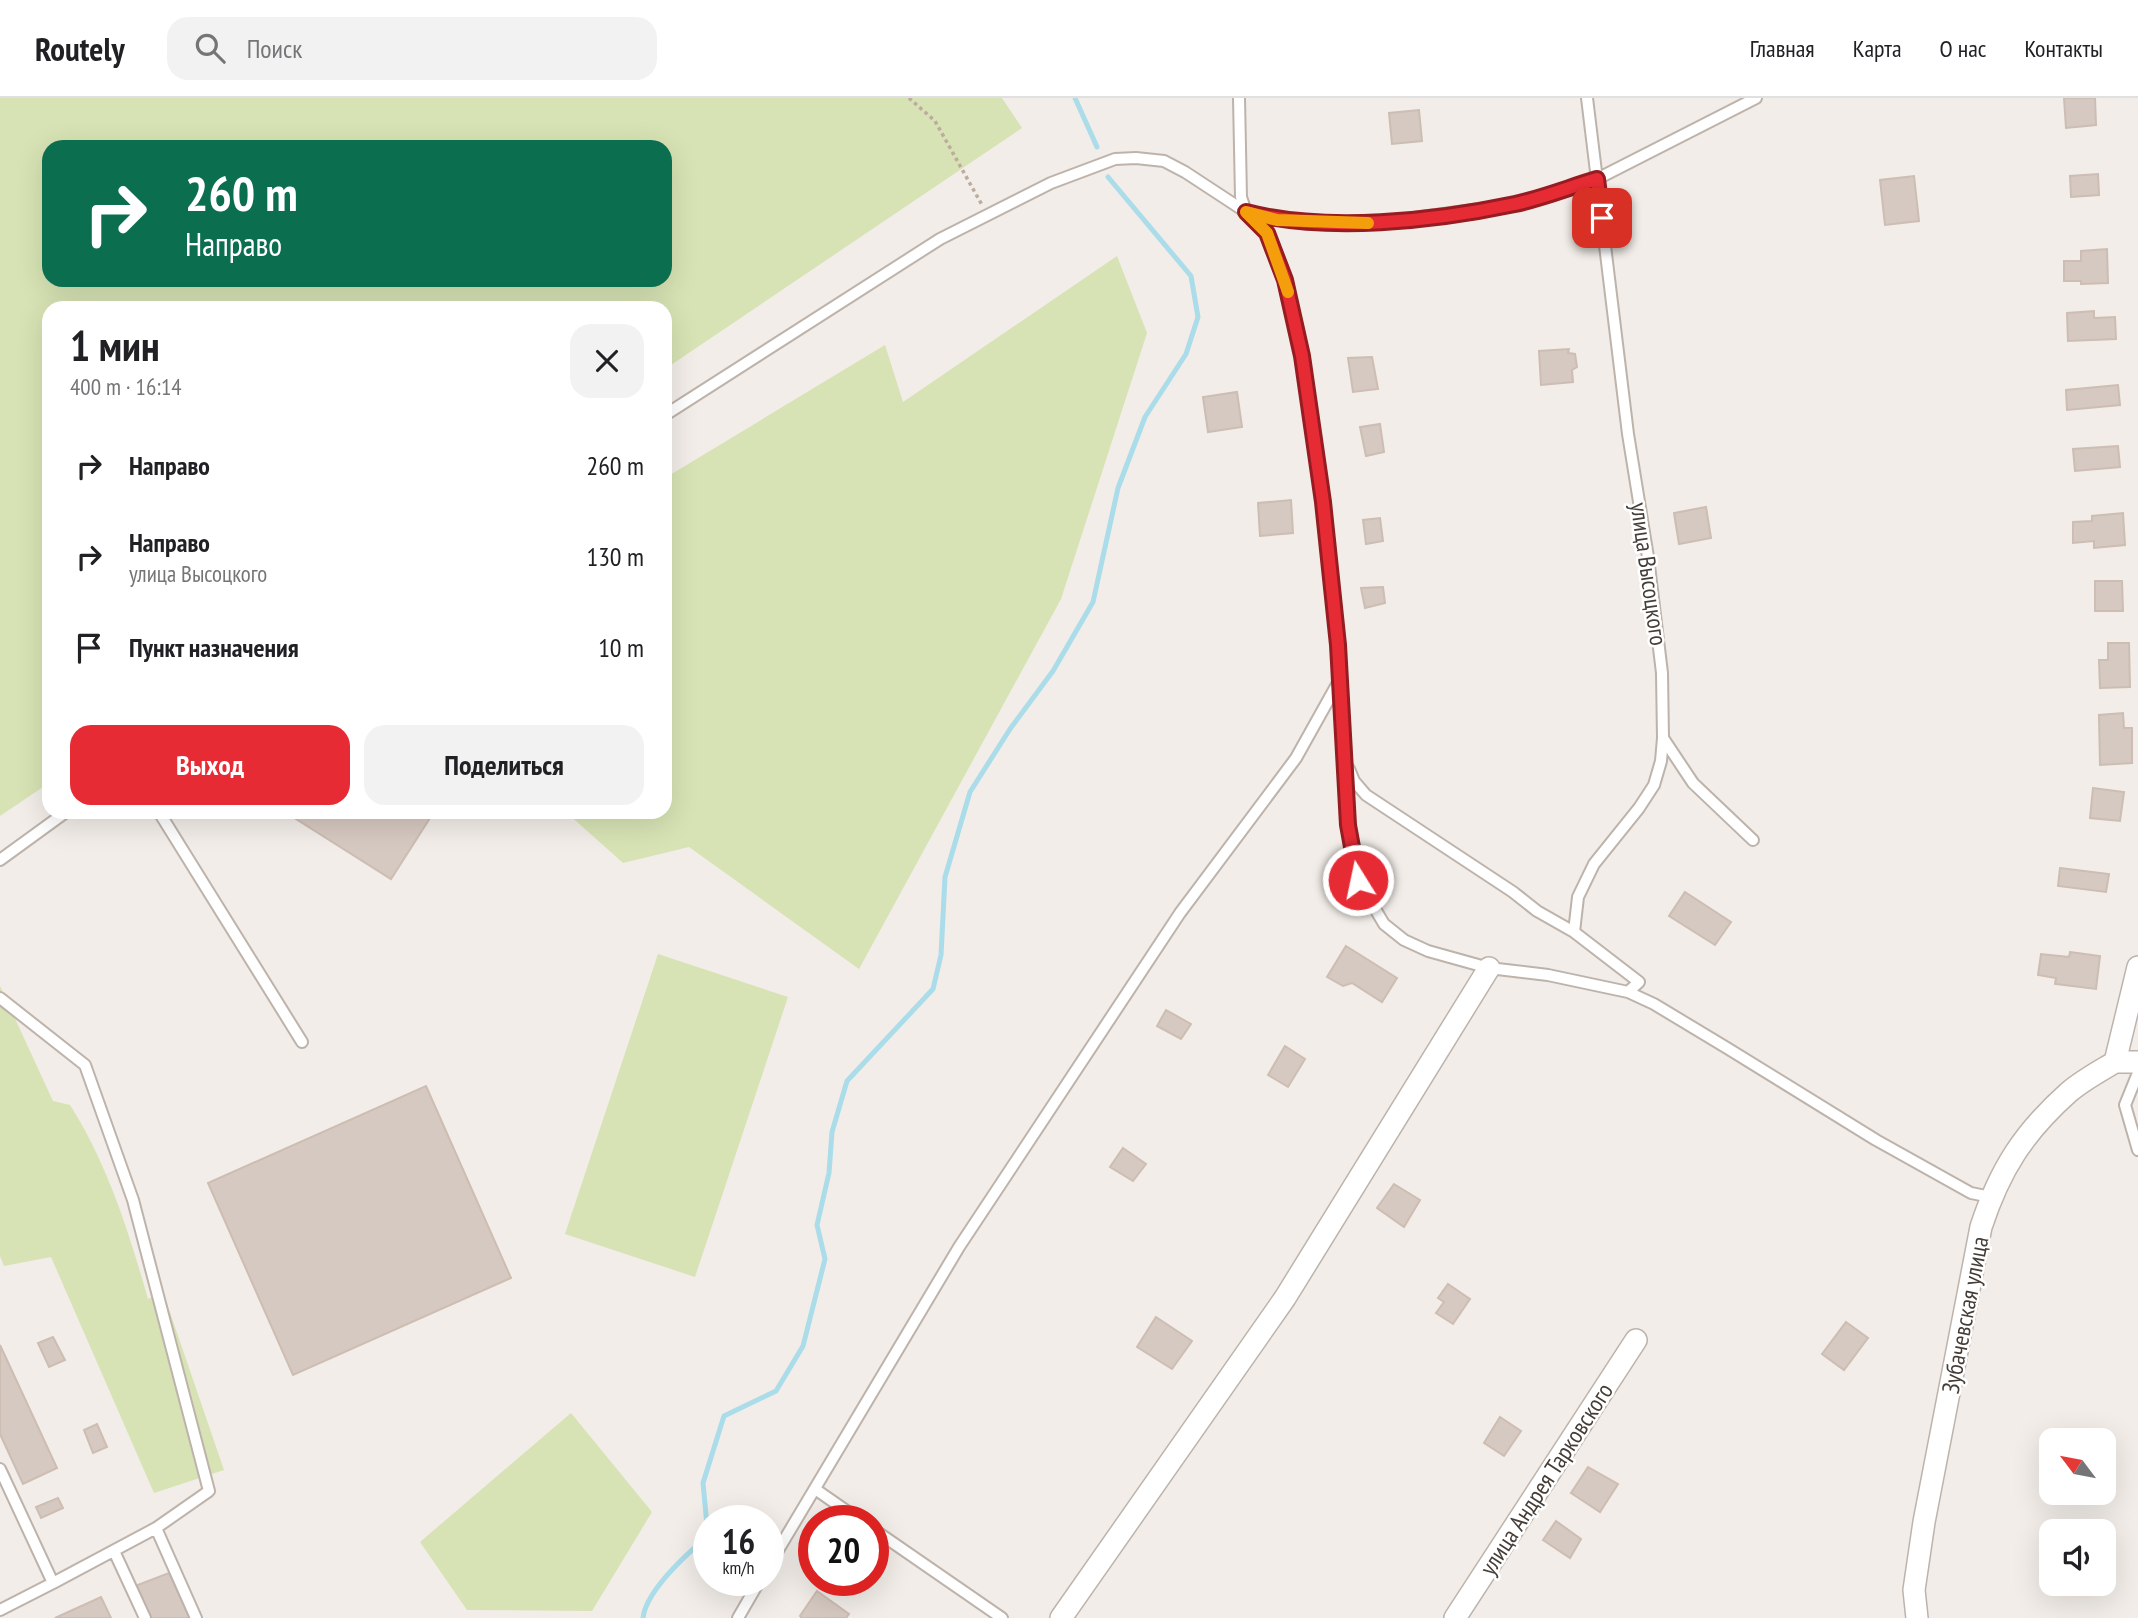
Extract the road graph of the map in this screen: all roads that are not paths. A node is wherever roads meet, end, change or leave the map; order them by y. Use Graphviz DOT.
graph roads {
  1 [pos="1239,98"];
  2 [pos="1587,98"];
  3 [pos="1756,98"];
  4 [pos="1597,179"];
  5 [pos="1246,212"];
  6 [pos="672,411"];
  7 [pos="1340,680"];
  8 [pos="1663,738"];
  9 [pos="1346,760"];
  10 [pos="56,819"];
  11 [pos="163,819"];
  12 [pos="1753,840"];
  13 [pos="0,860"];
  14 [pos="1574,932"];
  15 [pos="2138,967"];
  16 [pos="1489,968"];
  17 [pos="1628,992"];
  18 [pos="0,998"];
  19 [pos="302,1042"];
  20 [pos="2115,1062"];
  21 [pos="2138,1062"];
  22 [pos="2138,1073"];
  23 [pos="2138,1150"];
  24 [pos="1990,1197"];
  25 [pos="1636,1340"];
  26 [pos="0,1469"];
  27 [pos="814,1489"];
  28 [pos="838,1505"];
  29 [pos="156,1528"];
  30 [pos="784,1540"];
  31 [pos="889,1540"];
  32 [pos="114,1551"];
  33 [pos="53,1583"];
  34 [pos="751,1596"];
  35 [pos="0,1610"];
  36 [pos="145,1618"];
  37 [pos="196,1618"];
  38 [pos="738,1618"];
  39 [pos="1002,1618"];
  40 [pos="1061,1618"];
  41 [pos="1455,1618"];
  42 [pos="1917,1618"];
  1 -- 5 [label="lane"];
  2 -- 4 [label="lane, улица Высоцкого"];
  3 -- 4 [label="lane"];
  4 -- 5 [label="lane"];
  4 -- 8 [label="lane, улица Высоцкого"];
  5 -- 6 [label="lane"];
  5 -- 7 [label="lane"];
  7 -- 9 [label="lane"];
  7 -- 27 [label="lane"];
  8 -- 12 [label="lane"];
  8 -- 14 [label="lane, улица Высоцкого"];
  9 -- 14 [label="lane"];
  9 -- 16 [label="lane"];
  10 -- 13 [label="lane"];
  11 -- 19 [label="lane"];
  14 -- 17 [label="lane"];
  15 -- 20 [label="street"];
  16 -- 17 [label="lane"];
  16 -- 40 [label="street"];
  17 -- 24 [label="lane"];
  18 -- 29 [label="lane"];
  20 -- 21 [label="street"];
  20 -- 24 [label="street, Зубачевская улица"];
  22 -- 23 [label="lane"];
  24 -- 42 [label="street, Зубачевская улица"];
  25 -- 41 [label="street, улица Андрея Тарковского"];
  26 -- 33 [label="lane"];
  27 -- 28 [label="lane"];
  27 -- 30 [label="lane"];
  29 -- 32 [label="lane"];
  29 -- 37 [label="lane"];
  31 -- 39 [label="lane"];
  32 -- 33 [label="lane"];
  32 -- 36 [label="lane"];
  33 -- 35 [label="lane"];
  34 -- 38 [label="lane"];
}
